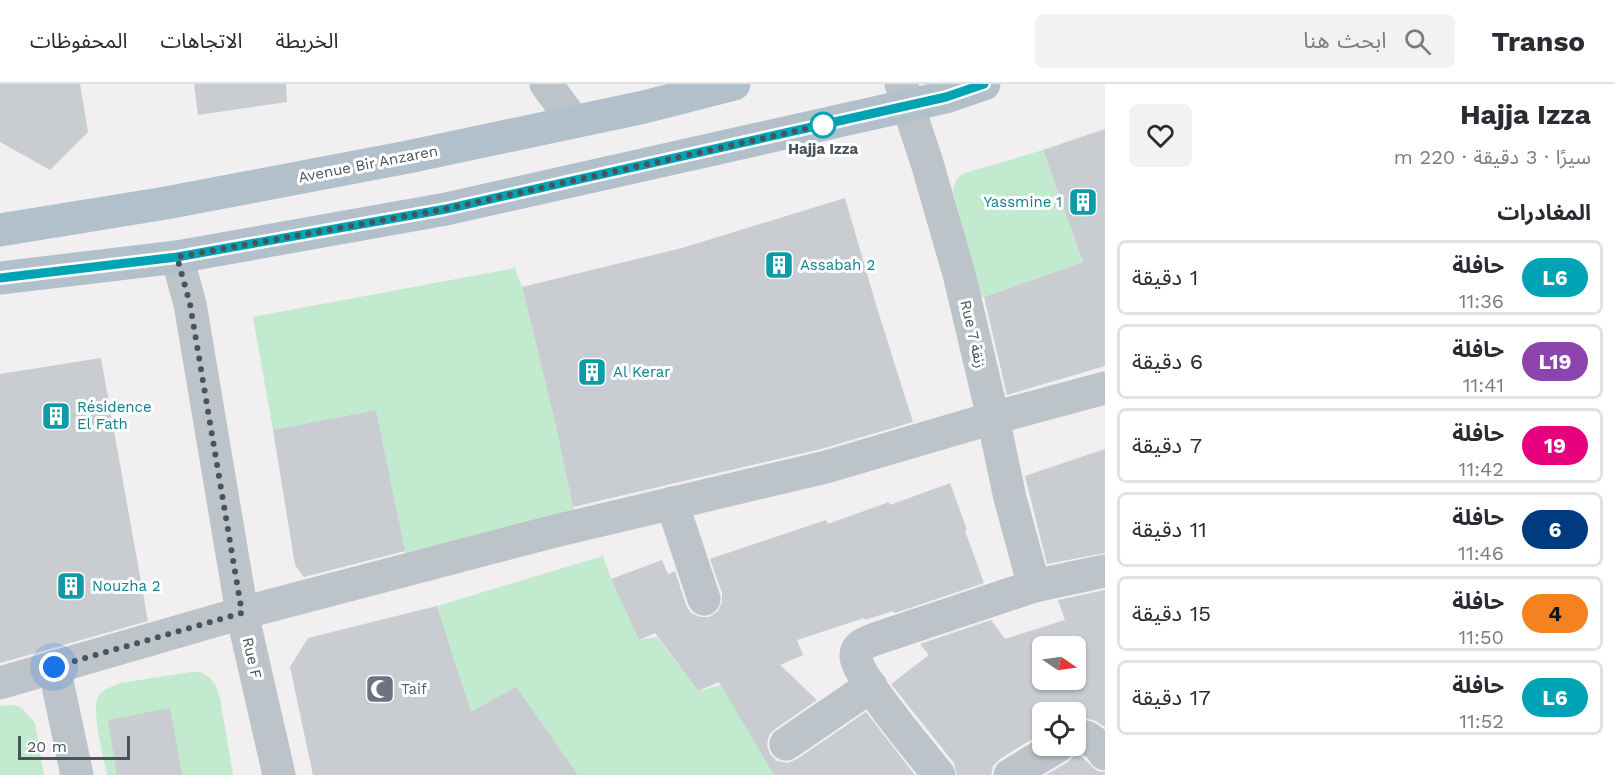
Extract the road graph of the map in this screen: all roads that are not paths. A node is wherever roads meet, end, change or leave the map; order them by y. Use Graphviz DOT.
graph roads {
  1 [pos="546,84"];
  2 [pos="734,84"];
  3 [pos="984,84"];
  4 [pos="904,95"];
  5 [pos="574,122"];
  6 [pos="0,230"];
  7 [pos="177,257"];
  8 [pos="0,278"];
  9 [pos="1105,388"];
  10 [pos="993,418"];
  11 [pos="672,503"];
  12 [pos="1105,571"];
  13 [pos="1034,586"];
  14 [pos="704,599"];
  15 [pos="242,613"];
  16 [pos="54,667"];
  17 [pos="0,683"];
  18 [pos="871,686"];
  19 [pos="1086,737"];
  20 [pos="786,744"];
  21 [pos="1105,754"];
  22 [pos="1041,756"];
  23 [pos="78,775"];
  24 [pos="279,775"];
  25 [pos="939,775"];
  26 [pos="1010,775"];
  1 -- 5 [label="street"];
  2 -- 5 [label="main road, Avenue Bir Anzaren"];
  3 -- 4 [label="main road"];
  4 -- 7 [label="main road"];
  4 -- 10 [label="street, Rue 7 زنقة"];
  5 -- 6 [label="main road, Avenue Bir Anzaren"];
  7 -- 8 [label="main road"];
  7 -- 15 [label="street, Rue F"];
  9 -- 10 [label="street"];
  10 -- 11 [label="street"];
  10 -- 13 [label="street, Rue 7 زنقة"];
  11 -- 14 [label="street"];
  11 -- 15 [label="street"];
  12 -- 13 [label="street"];
  13 -- 18 [label="street"];
  15 -- 16 [label="street"];
  15 -- 24 [label="street, Rue F"];
  16 -- 17 [label="street"];
  16 -- 23 [label="street"];
  18 -- 20 [label="street"];
  18 -- 25 [label="street"];
  19 -- 21 [label="street"];
  22 -- 26 [label="street"];
}
